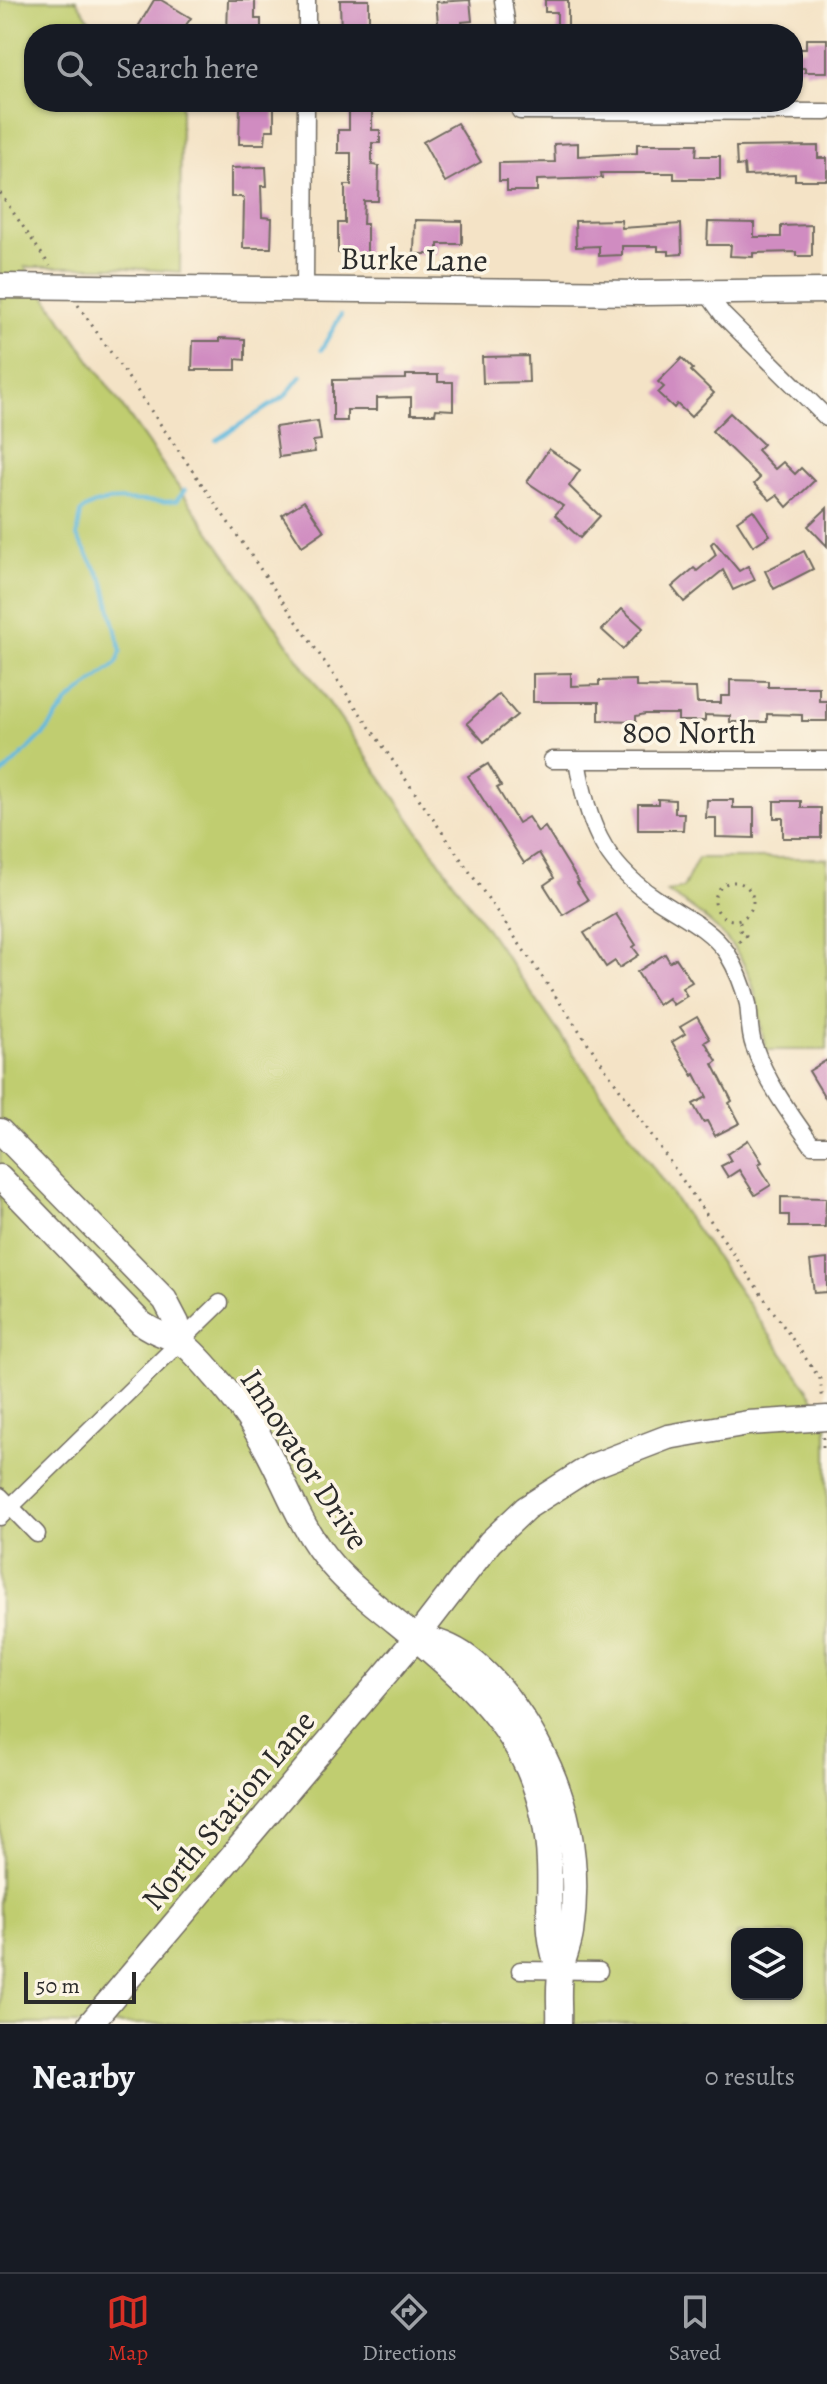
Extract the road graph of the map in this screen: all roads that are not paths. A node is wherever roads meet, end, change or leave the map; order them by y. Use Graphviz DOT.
graph roads {
  1 [pos="307,0"];
  2 [pos="503,0"];
  3 [pos="307,24"];
  4 [pos="507,24"];
  5 [pos="306,112"];
  6 [pos="803,112"];
  7 [pos="827,112"];
  8 [pos="0,286"];
  9 [pos="305,289"];
  10 [pos="827,291"];
  11 [pos="707,293"];
  12 [pos="827,418"];
  13 [pos="552,760"];
  14 [pos="577,760"];
  15 [pos="827,760"];
  16 [pos="0,1131"];
  17 [pos="820,1145"];
  18 [pos="0,1177"];
  19 [pos="220,1303"];
  20 [pos="180,1341"];
  21 [pos="827,1418"];
  22 [pos="3,1506"];
  23 [pos="37,1534"];
  24 [pos="416,1638"];
  25 [pos="520,1970"];
  26 [pos="560,1971"];
  27 [pos="599,1971"];
  28 [pos="90,2024"];
  29 [pos="559,2024"];
  1 -- 3 [label="street"];
  2 -- 4 [label="street"];
  5 -- 9 [label="street"];
  6 -- 7 [label="street"];
  8 -- 9 [label="main road, Burke Lane"];
  9 -- 11 [label="main road, Burke Lane"];
  10 -- 11 [label="main road, Burke Lane"];
  11 -- 12 [label="street"];
  13 -- 14 [label="street, 800 North"];
  14 -- 15 [label="street, 800 North"];
  14 -- 17 [label="street"];
  16 -- 20 [label="main road, Innovator Drive"];
  18 -- 20 [label="main road, Innovator Drive"];
  19 -- 20 [label="street"];
  20 -- 22 [label="street"];
  20 -- 24 [label="main road, Innovator Drive"];
  21 -- 24 [label="main road, North Station Lane"];
  22 -- 23 [label="street"];
  24 -- 26 [label="main road, Innovator Drive"];
  24 -- 28 [label="main road, North Station Lane"];
  25 -- 26 [label="street"];
  26 -- 27 [label="street"];
  26 -- 29 [label="main road, Innovator Drive"];
}
